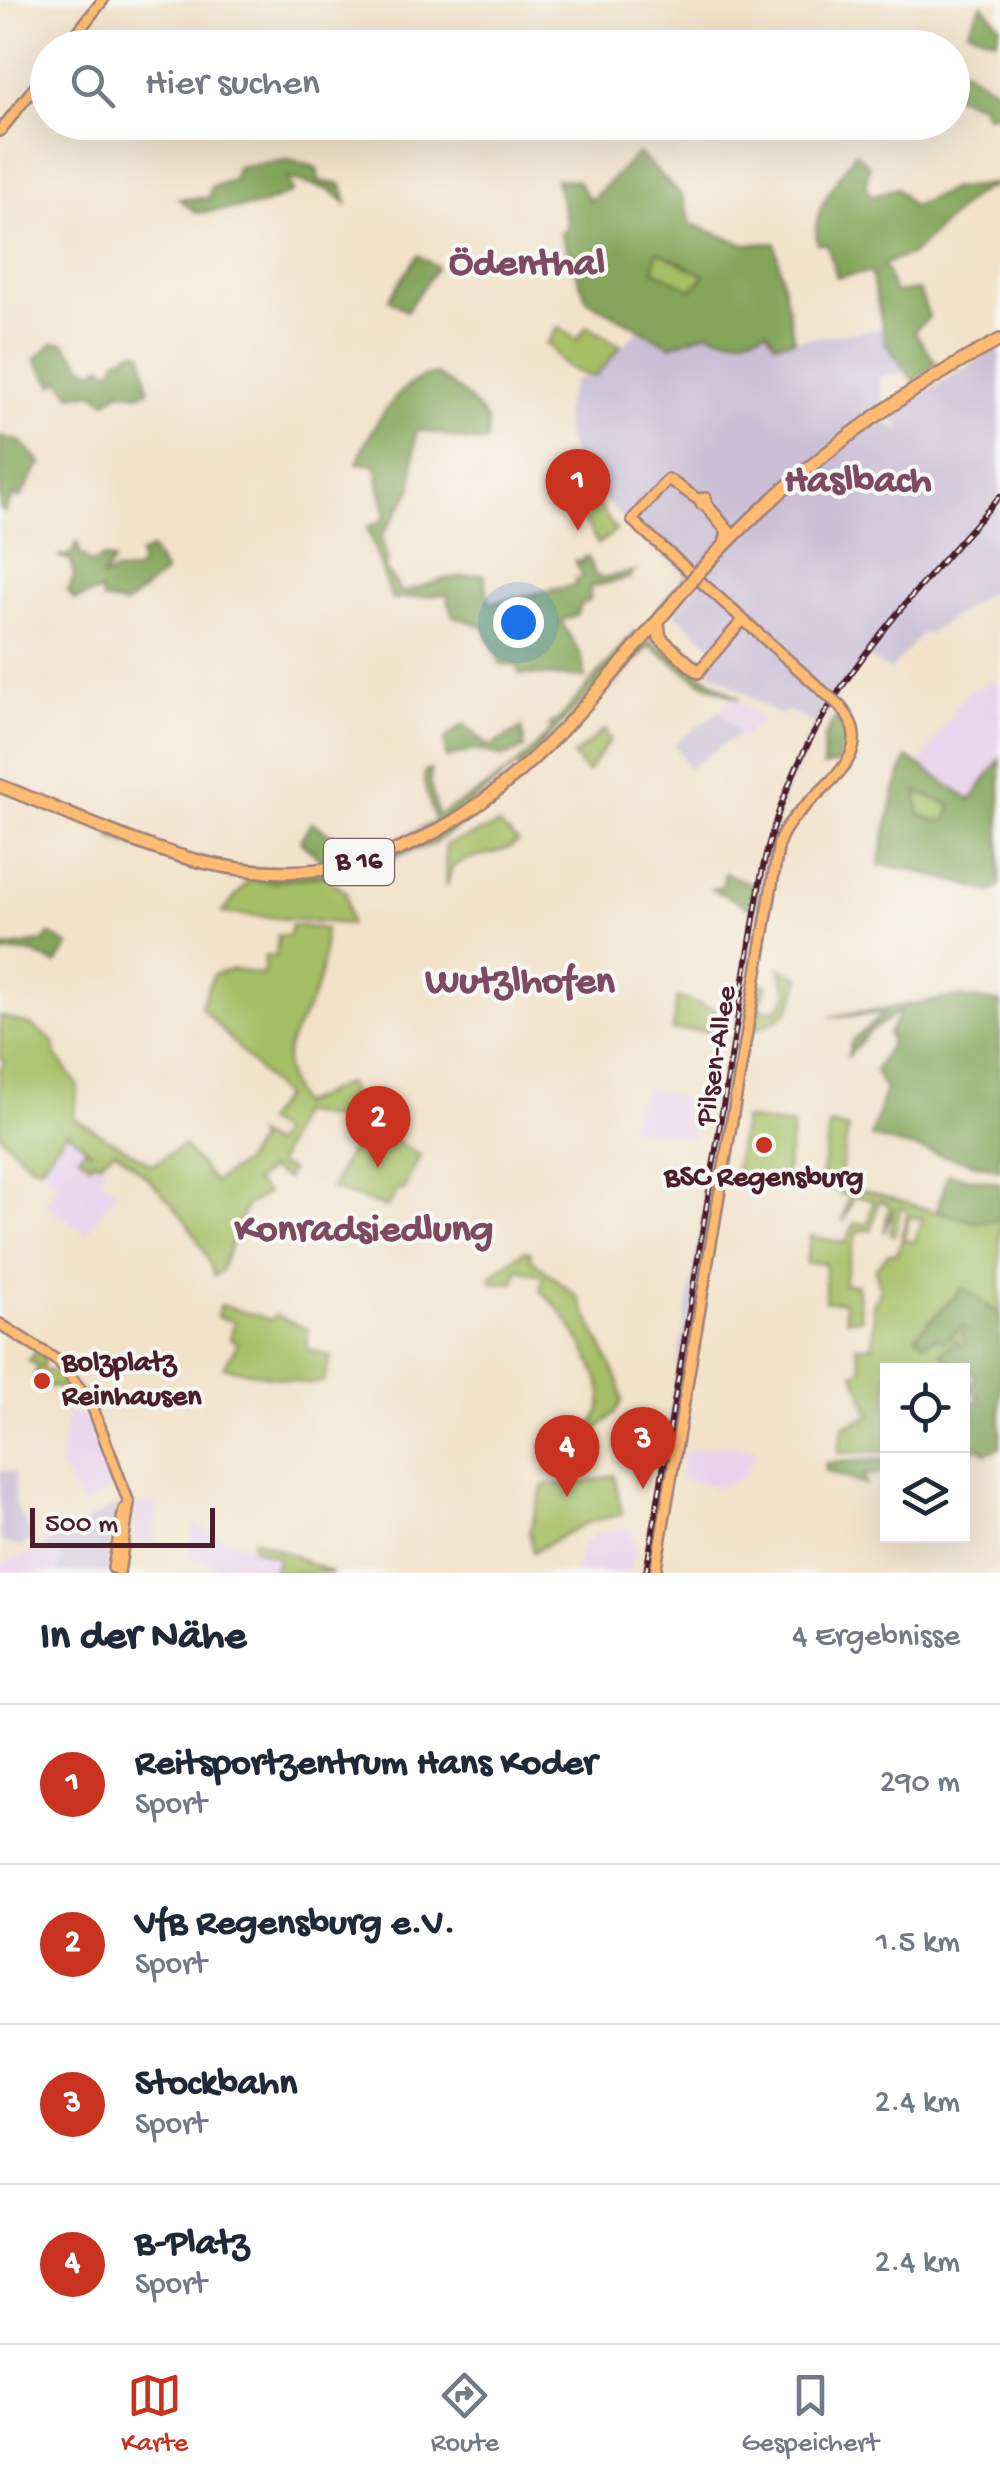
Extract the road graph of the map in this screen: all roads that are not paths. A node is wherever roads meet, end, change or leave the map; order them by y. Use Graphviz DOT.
graph roads {
  1 [pos="102,0"];
  2 [pos="79,30"];
  3 [pos="30,93"];
  4 [pos="0,131"];
  5 [pos="1000,340"];
  6 [pos="703,502"];
  7 [pos="755,515"];
  8 [pos="721,522"];
  9 [pos="725,544"];
  10 [pos="663,615"];
  11 [pos="742,621"];
  12 [pos="638,644"];
  13 [pos="670,648"];
  14 [pos="698,672"];
  15 [pos="0,778"];
  16 [pos="0,789"];
  17 [pos="54,807"];
  18 [pos="0,1324"];
  19 [pos="116,1573"];
  20 [pos="655,1573"];
  1 -- 2 [label="main road"];
  3 -- 4 [label="main road"];
  5 -- 7 [label="highway, B 16"];
  6 -- 8 [label="highway"];
  6 -- 11 [label="main road, Pilsen-Allee"];
  7 -- 8 [label="highway, B 16"];
  7 -- 9 [label="highway, B 16"];
  8 -- 9 [label="highway"];
  9 -- 10 [label="highway, B 16"];
  10 -- 12 [label="highway, B 16"];
  10 -- 13 [label="highway"];
  11 -- 14 [label="main road"];
  11 -- 20 [label="main road, Pilsen-Allee, bridge"];
  12 -- 13 [label="highway"];
  12 -- 17 [label="highway, B 16"];
  13 -- 14 [label="highway"];
  15 -- 17 [label="highway, B 16"];
  16 -- 17 [label="highway"];
  18 -- 19 [label="main road"];
}
